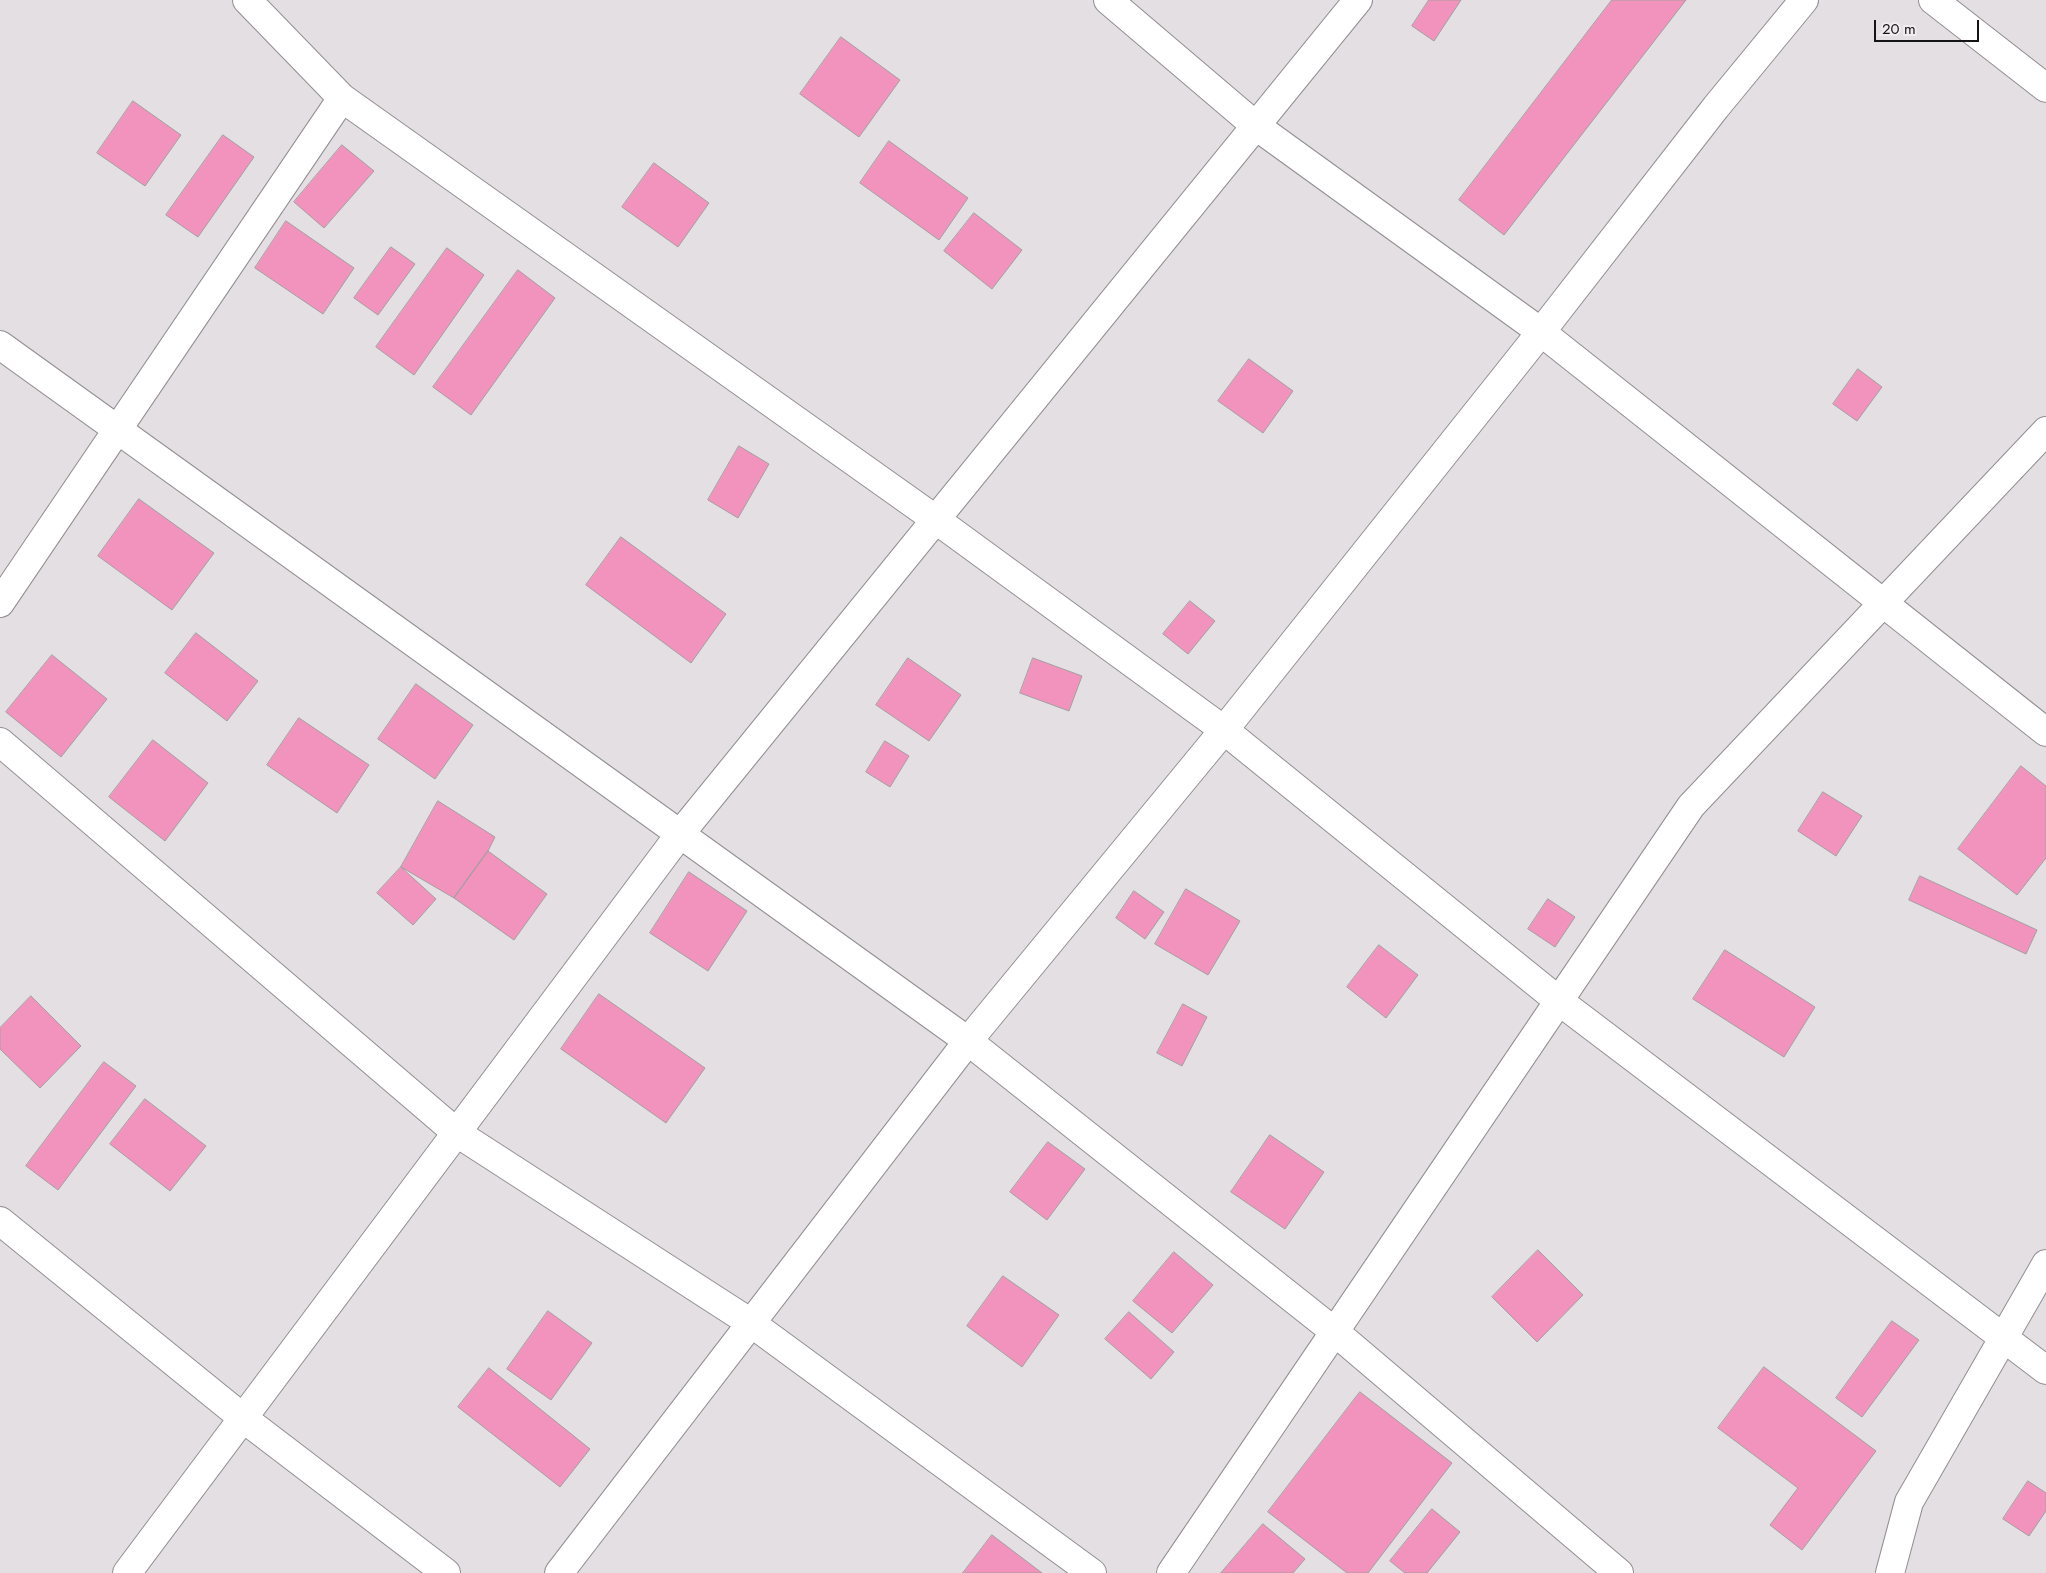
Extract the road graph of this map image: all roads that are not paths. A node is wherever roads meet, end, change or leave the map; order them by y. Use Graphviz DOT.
graph roads {
  1 [pos="247,0"];
  2 [pos="1108,0"];
  3 [pos="1358,0"];
  4 [pos="1804,0"];
  5 [pos="1933,0"];
  6 [pos="2046,88"];
  7 [pos="342,98"];
  8 [pos="1256,126"];
  9 [pos="1541,332"];
  10 [pos="0,345"];
  11 [pos="117,430"];
  12 [pos="2046,432"];
  13 [pos="936,519"];
  14 [pos="0,603"];
  15 [pos="1883,604"];
  16 [pos="1224,730"];
  17 [pos="2046,732"];
  18 [pos="0,742"];
  19 [pos="680,834"];
  20 [pos="1559,1001"];
  21 [pos="968,1041"];
  22 [pos="457,1133"];
  23 [pos="0,1220"];
  24 [pos="2046,1264"];
  25 [pos="751,1323"];
  26 [pos="1334,1332"];
  27 [pos="2004,1338"];
  28 [pos="2046,1370"];
  29 [pos="243,1418"];
  30 [pos="127,1573"];
  31 [pos="446,1573"];
  32 [pos="559,1573"];
  33 [pos="1092,1573"];
  34 [pos="1171,1573"];
  35 [pos="1619,1573"];
  36 [pos="1890,1573"];
  1 -- 7 [label="main road"];
  2 -- 8 [label="main road"];
  3 -- 8 [label="main road"];
  4 -- 9 [label="main road"];
  5 -- 6 [label="main road"];
  7 -- 11 [label="main road"];
  7 -- 13 [label="main road"];
  8 -- 9 [label="main road"];
  8 -- 13 [label="main road"];
  9 -- 15 [label="main road"];
  9 -- 16 [label="main road"];
  10 -- 11 [label="main road"];
  11 -- 14 [label="main road"];
  11 -- 19 [label="main road"];
  12 -- 15 [label="main road"];
  13 -- 16 [label="main road"];
  13 -- 19 [label="main road"];
  15 -- 17 [label="main road"];
  15 -- 20 [label="main road"];
  16 -- 20 [label="main road"];
  16 -- 21 [label="main road"];
  18 -- 22 [label="main road"];
  19 -- 21 [label="main road"];
  19 -- 22 [label="main road"];
  20 -- 26 [label="main road"];
  20 -- 27 [label="main road"];
  21 -- 25 [label="main road"];
  21 -- 26 [label="main road"];
  22 -- 25 [label="main road"];
  22 -- 29 [label="main road"];
  23 -- 29 [label="main road"];
  24 -- 27 [label="main road"];
  25 -- 32 [label="main road"];
  25 -- 33 [label="main road"];
  26 -- 34 [label="main road"];
  26 -- 35 [label="main road"];
  27 -- 28 [label="main road"];
  27 -- 36 [label="main road"];
  29 -- 30 [label="main road"];
  29 -- 31 [label="main road"];
}
